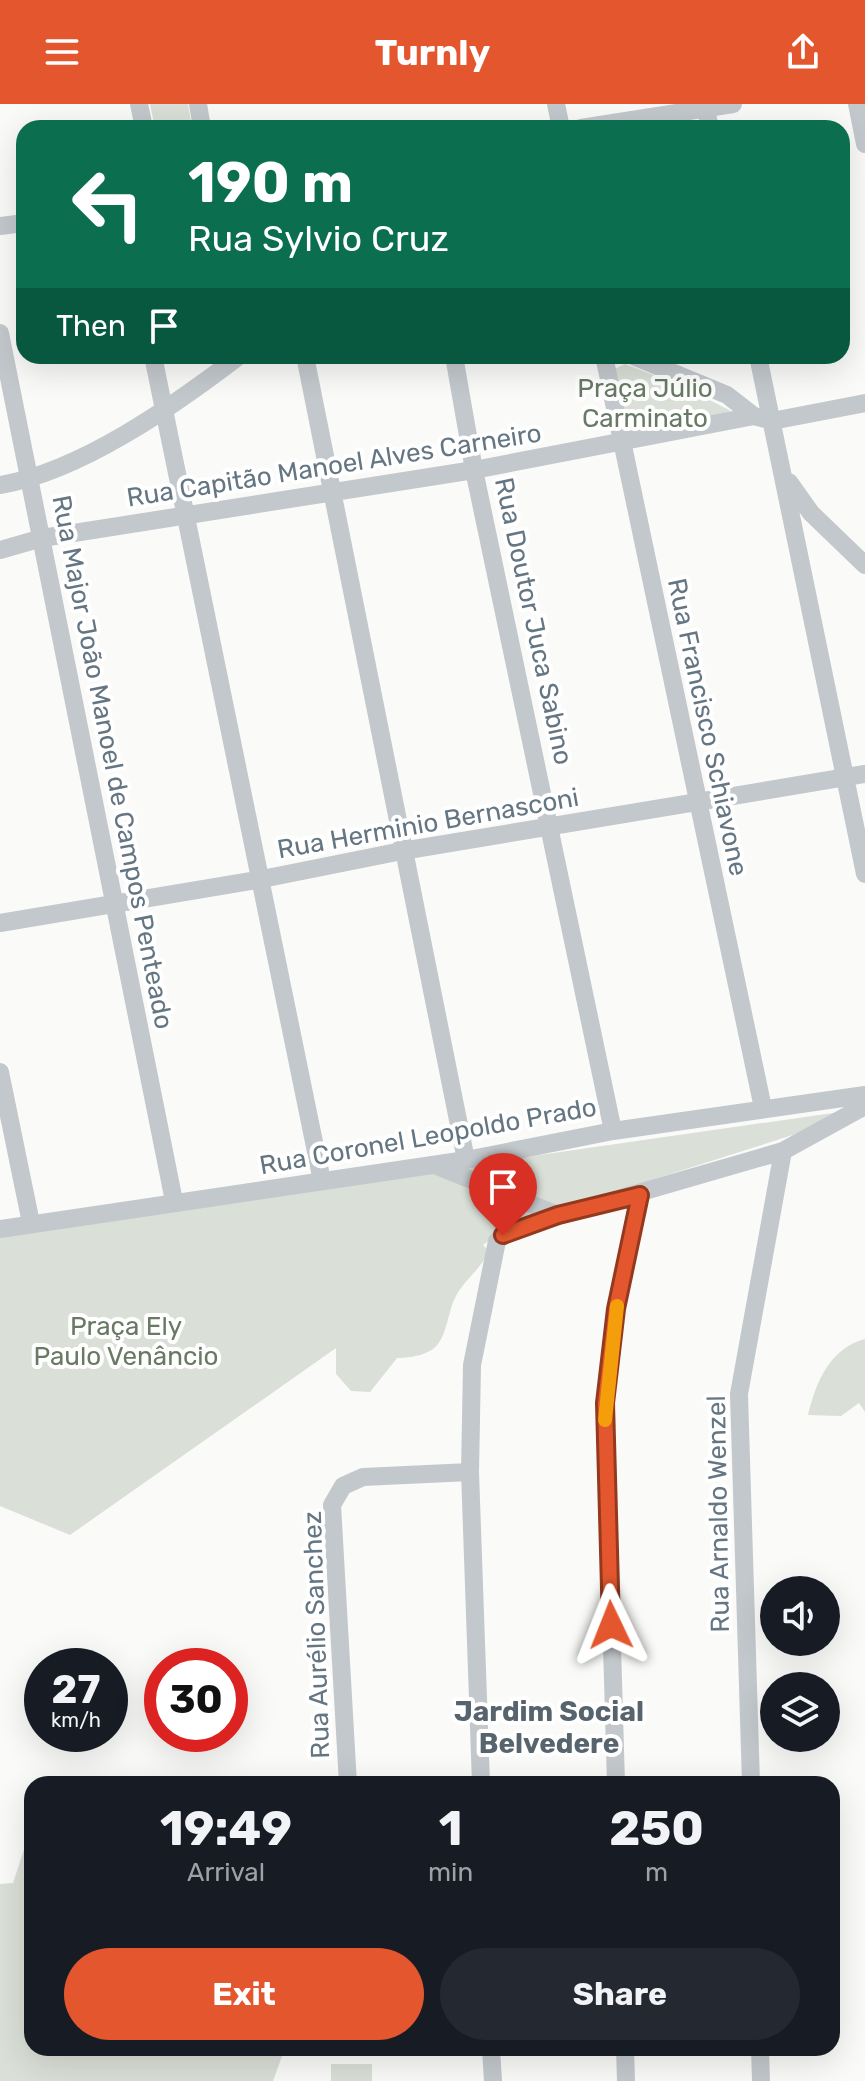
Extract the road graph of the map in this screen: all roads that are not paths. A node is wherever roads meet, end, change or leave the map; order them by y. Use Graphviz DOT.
graph roads {
  1 [pos="733,104"];
  2 [pos="857,104"];
  3 [pos="706,106"];
  4 [pos="626,120"];
  5 [pos="865,144"];
  6 [pos="0,333"];
  7 [pos="155,364"];
  8 [pos="228,364"];
  9 [pos="307,364"];
  10 [pos="455,364"];
  11 [pos="606,364"];
  12 [pos="652,364"];
  13 [pos="760,364"];
  14 [pos="865,403"];
  15 [pos="164,413"];
  16 [pos="754,416"];
  17 [pos="772,421"];
  18 [pos="621,443"];
  19 [pos="474,470"];
  20 [pos="784,474"];
  21 [pos="30,480"];
  22 [pos="0,485"];
  23 [pos="332,493"];
  24 [pos="185,517"];
  25 [pos="42,538"];
  26 [pos="0,550"];
  27 [pos="865,565"];
  28 [pos="865,774"];
  29 [pos="845,778"];
  30 [pos="698,802"];
  31 [pos="552,826"];
  32 [pos="402,851"];
  33 [pos="865,874"];
  34 [pos="262,879"];
  35 [pos="114,904"];
  36 [pos="0,923"];
  37 [pos="0,1072"];
  38 [pos="865,1095"];
  39 [pos="865,1106"];
  40 [pos="763,1108"];
  41 [pos="613,1131"];
  42 [pos="783,1151"];
  43 [pos="466,1160"];
  44 [pos="434,1165"];
  45 [pos="322,1181"];
  46 [pos="640,1195"];
  47 [pos="174,1201"];
  48 [pos="558,1215"];
  49 [pos="31,1223"];
  50 [pos="0,1229"];
  51 [pos="470,1472"];
  52 [pos="348,1776"];
  53 [pos="481,1776"];
  54 [pos="616,1776"];
  55 [pos="751,1776"];
  56 [pos="491,2056"];
  57 [pos="625,2056"];
  58 [pos="760,2056"];
  59 [pos="493,2081"];
  60 [pos="626,2081"];
  61 [pos="761,2081"];
  1 -- 3 [label="street"];
  2 -- 5 [label="street"];
  3 -- 4 [label="street"];
  6 -- 21 [label="street, Rua Major João Manoel de Campos Penteado"];
  7 -- 15 [label="street"];
  8 -- 15 [label="street"];
  9 -- 23 [label="street"];
  10 -- 19 [label="street, Rua Doutor Juca Sabino"];
  11 -- 18 [label="street, Rua Francisco Schiavone"];
  12 -- 16 [label="street"];
  13 -- 17 [label="street"];
  14 -- 17 [label="street, Rua Capitão Manoel Alves Carneiro"];
  15 -- 21 [label="street"];
  15 -- 24 [label="street"];
  16 -- 17 [label="street, Rua Capitão Manoel Alves Carneiro"];
  16 -- 18 [label="street, Rua Capitão Manoel Alves Carneiro"];
  17 -- 20 [label="street"];
  18 -- 19 [label="street, Rua Capitão Manoel Alves Carneiro"];
  18 -- 30 [label="street, Rua Francisco Schiavone"];
  19 -- 23 [label="street, Rua Capitão Manoel Alves Carneiro"];
  19 -- 31 [label="street, Rua Doutor Juca Sabino"];
  20 -- 27 [label="street"];
  20 -- 29 [label="street"];
  21 -- 22 [label="street"];
  21 -- 25 [label="street, Rua Major João Manoel de Campos Penteado"];
  23 -- 24 [label="street, Rua Capitão Manoel Alves Carneiro"];
  23 -- 32 [label="street"];
  24 -- 25 [label="street, Rua Capitão Manoel Alves Carneiro"];
  24 -- 34 [label="street"];
  25 -- 26 [label="street, Rua Capitão Manoel Alves Carneiro"];
  25 -- 35 [label="street, Rua Major João Manoel de Campos Penteado"];
  28 -- 29 [label="street, Rua Herminio Bernasconi"];
  29 -- 30 [label="street, Rua Herminio Bernasconi"];
  29 -- 33 [label="street"];
  30 -- 31 [label="street, Rua Herminio Bernasconi"];
  30 -- 40 [label="street, Rua Francisco Schiavone"];
  31 -- 32 [label="street, Rua Herminio Bernasconi"];
  31 -- 41 [label="street, Rua Doutor Juca Sabino"];
  32 -- 34 [label="street, Rua Herminio Bernasconi"];
  32 -- 43 [label="street"];
  34 -- 35 [label="street, Rua Herminio Bernasconi"];
  34 -- 45 [label="street"];
  35 -- 36 [label="street, Rua Herminio Bernasconi"];
  35 -- 47 [label="street, Rua Major João Manoel de Campos Penteado"];
  37 -- 49 [label="street"];
  38 -- 40 [label="street, Rua Coronel Leopoldo Prado"];
  39 -- 42 [label="street"];
  40 -- 41 [label="street, Rua Coronel Leopoldo Prado"];
  41 -- 43 [label="street, Rua Coronel Leopoldo Prado"];
  42 -- 46 [label="street"];
  42 -- 55 [label="street, Rua Arnaldo Wenzel"];
  43 -- 44 [label="street, Rua Coronel Leopoldo Prado"];
  44 -- 45 [label="street, Rua Coronel Leopoldo Prado"];
  44 -- 48 [label="street"];
  45 -- 47 [label="street, Rua Coronel Leopoldo Prado"];
  46 -- 48 [label="street"];
  46 -- 54 [label="street"];
  47 -- 49 [label="street, Rua Coronel Leopoldo Prado"];
  48 -- 51 [label="street"];
  49 -- 50 [label="street, Rua Coronel Leopoldo Prado"];
  51 -- 52 [label="street, Rua Aurélio Sanchez"];
  51 -- 53 [label="street"];
  56 -- 59 [label="street"];
  57 -- 60 [label="street"];
  58 -- 61 [label="street"];
}
